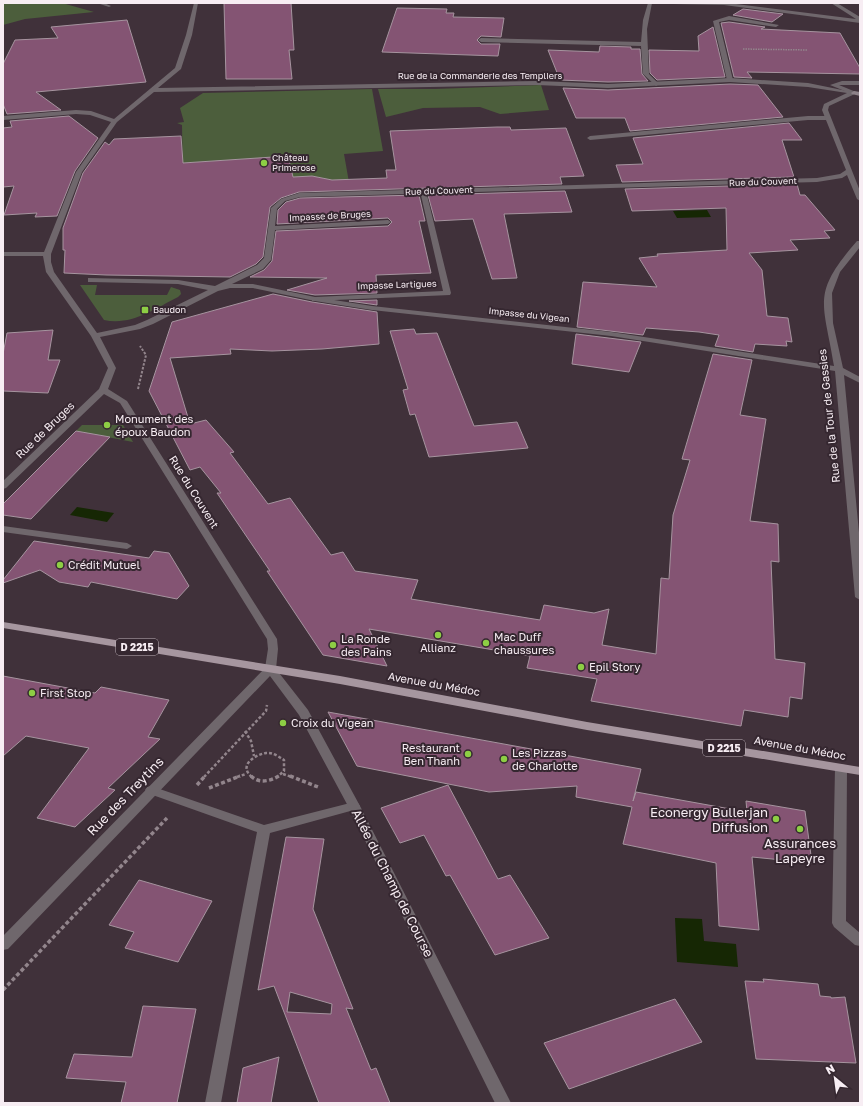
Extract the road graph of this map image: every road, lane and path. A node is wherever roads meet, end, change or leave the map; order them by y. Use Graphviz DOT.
graph roads {
  1 [pos="99,3"];
  2 [pos="196,3"];
  3 [pos="650,3"];
  4 [pos="673,3"];
  5 [pos="833,3"];
  6 [pos="109,6"];
  7 [pos="860,20"];
  8 [pos="776,25"];
  9 [pos="481,40"];
  10 [pos="645,44"];
  11 [pos="722,48"];
  12 [pos="808,50"];
  13 [pos="730,80"];
  14 [pos="860,83"];
  15 [pos="656,84"];
  16 [pos="154,90"];
  17 [pos="858,92"];
  18 [pos="3,118"];
  19 [pos="828,118"];
  20 [pos="115,121"];
  21 [pos="590,138"];
  22 [pos="849,171"];
  23 [pos="423,191"];
  24 [pos="860,197"];
  25 [pos="388,222"];
  26 [pos="272,228"];
  27 [pos="860,242"];
  28 [pos="3,254"];
  29 [pos="47,254"];
  30 [pos="91,280"];
  31 [pos="217,289"];
  32 [pos="315,299"];
  33 [pos="126,330"];
  34 [pos="96,336"];
  35 [pos="838,369"];
  36 [pos="142,370"];
  37 [pos="860,380"];
  38 [pos="103,390"];
  39 [pos="3,486"];
  40 [pos="3,529"];
  41 [pos="127,546"];
  42 [pos="860,597"];
  43 [pos="3,626"];
  44 [pos="270,669"];
  45 [pos="217,722"];
  46 [pos="246,731"];
  47 [pos="254,756"];
  48 [pos="841,768"];
  49 [pos="860,771"];
  50 [pos="246,774"];
  51 [pos="151,790"];
  52 [pos="181,802"];
  53 [pos="354,806"];
  54 [pos="264,830"];
  55 [pos="860,941"];
  56 [pos="3,944"];
  57 [pos="3,990"];
  58 [pos="213,1103"];
  59 [pos="503,1103"];
  1 -- 6 [label="street"];
  2 -- 16 [label="street"];
  3 -- 10 [label="street"];
  4 -- 7 [label="street"];
  5 -- 7 [label="street"];
  8 -- 11 [label="street"];
  9 -- 10 [label="street"];
  10 -- 15 [label="street"];
  11 -- 12 [label="path"];
  11 -- 13 [label="street"];
  13 -- 15 [label="street, Rue de la Commanderie des Templiers"];
  13 -- 17 [label="street, Rue de la Commanderie des Templiers"];
  14 -- 17 [label="street"];
  15 -- 16 [label="street, Rue de la Commanderie des Templiers"];
  16 -- 20 [label="street"];
  17 -- 19 [label="street"];
  18 -- 20 [label="street"];
  19 -- 21 [label="street"];
  19 -- 22 [label="street"];
  20 -- 29 [label="street"];
  22 -- 23 [label="street, Rue du Couvent"];
  22 -- 24 [label="street"];
  23 -- 26 [label="street, Rue du Couvent"];
  23 -- 32 [label="street, Impasse Lartigues"];
  25 -- 26 [label="street, Impasse de Bruges"];
  26 -- 31 [label="street, Rue du Couvent"];
  27 -- 35 [label="street, Rue de la Tour de Gassies"];
  28 -- 29 [label="street"];
  29 -- 34 [label="street"];
  30 -- 31 [label="street"];
  31 -- 32 [label="street, Impasse du Vigean"];
  31 -- 33 [label="street, Rue du Couvent"];
  32 -- 35 [label="street, Impasse du Vigean"];
  33 -- 34 [label="street, Rue du Couvent"];
  33 -- 36 [label="path"];
  34 -- 38 [label="street"];
  35 -- 37 [label="street, Impasse du Vigean"];
  35 -- 42 [label="street, Rue de la Tour de Gassies"];
  38 -- 39 [label="street, Rue de Bruges"];
  38 -- 44 [label="street, Rue du Couvent"];
  40 -- 41 [label="street"];
  43 -- 44 [label="main road, Avenue du Médoc / D 2215"];
  44 -- 45 [label="street, Rue des Treytins"];
  44 -- 46 [label="path"];
  44 -- 48 [label="main road, Avenue du Médoc / D 2215"];
  44 -- 53 [label="street, Allée du Champ de Course"];
  45 -- 46 [label="path"];
  45 -- 51 [label="street, Rue des Treytins"];
  46 -- 47 [label="path"];
  46 -- 52 [label="path"];
  47 -- 50 [label="path"];
  47 -- 50 [label="path"];
  48 -- 49 [label="main road, Avenue du Médoc / D 2215"];
  48 -- 55 [label="street"];
  50 -- 52 [label="path"];
  51 -- 52 [label="street"];
  51 -- 56 [label="street, Rue des Treytins"];
  52 -- 54 [label="street"];
  52 -- 57 [label="path"];
  53 -- 54 [label="street"];
  53 -- 59 [label="street, Allée du Champ de Course"];
  54 -- 58 [label="street"];
}
